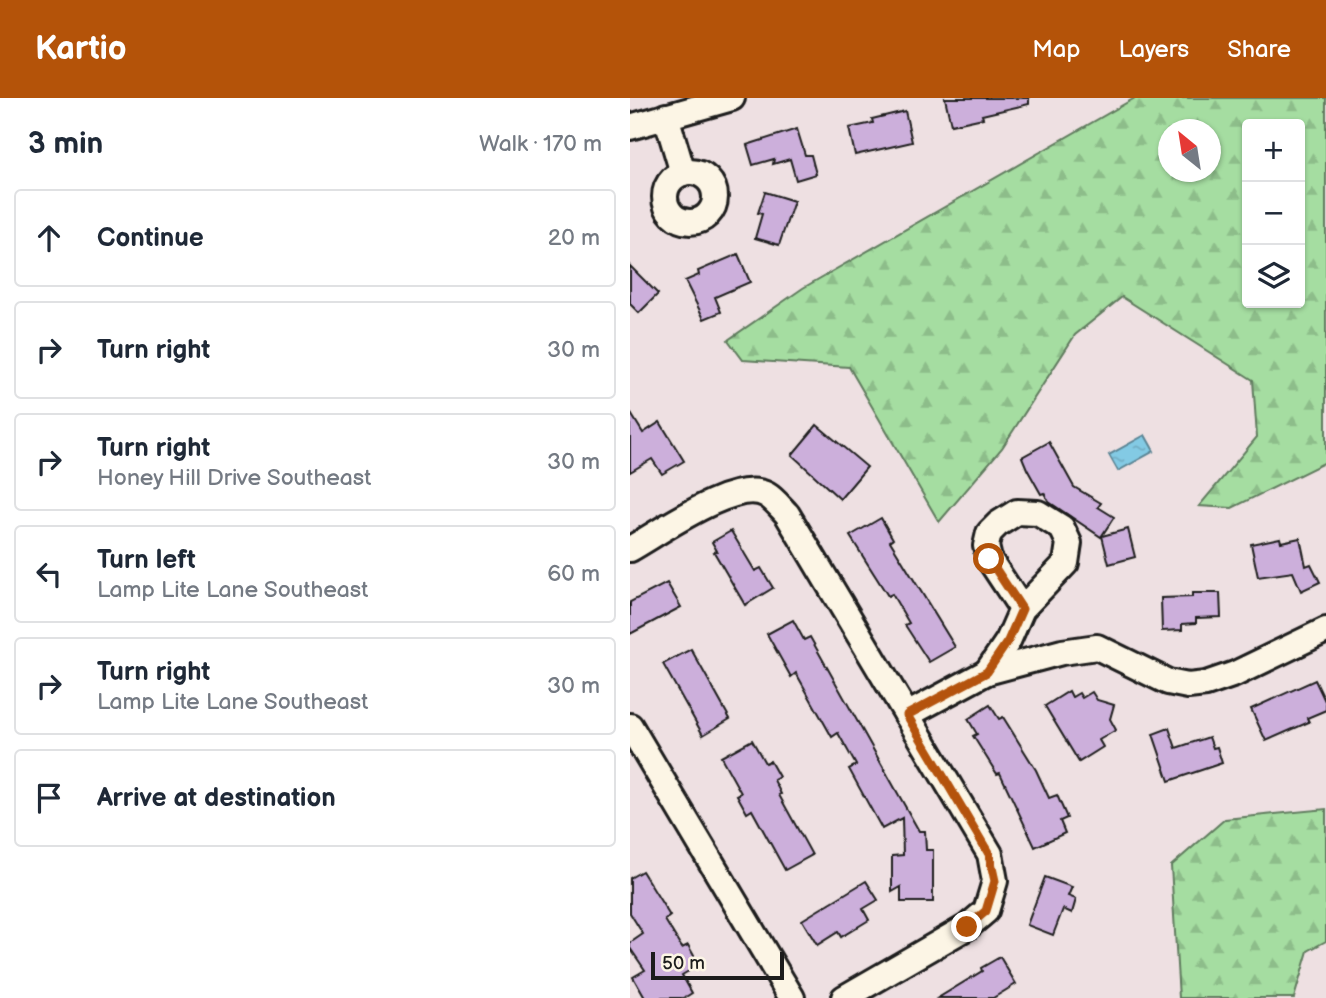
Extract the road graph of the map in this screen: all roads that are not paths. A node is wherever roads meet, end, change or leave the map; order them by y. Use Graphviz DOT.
graph roads {
  1 [pos="732,98"];
  2 [pos="666,116"];
  3 [pos="630,127"];
  4 [pos="683,173"];
  5 [pos="630,549"];
  6 [pos="1022,609"];
  7 [pos="1326,630"];
  8 [pos="987,672"];
  9 [pos="907,715"];
  10 [pos="630,726"];
  11 [pos="793,998"];
  12 [pos="844,998"];
  1 -- 2 [label="street"];
  2 -- 3 [label="street"];
  2 -- 4 [label="street"];
  5 -- 9 [label="street"];
  6 -- 8 [label="street"];
  7 -- 8 [label="street"];
  8 -- 9 [label="street"];
  9 -- 12 [label="street"];
  10 -- 11 [label="street"];
}
